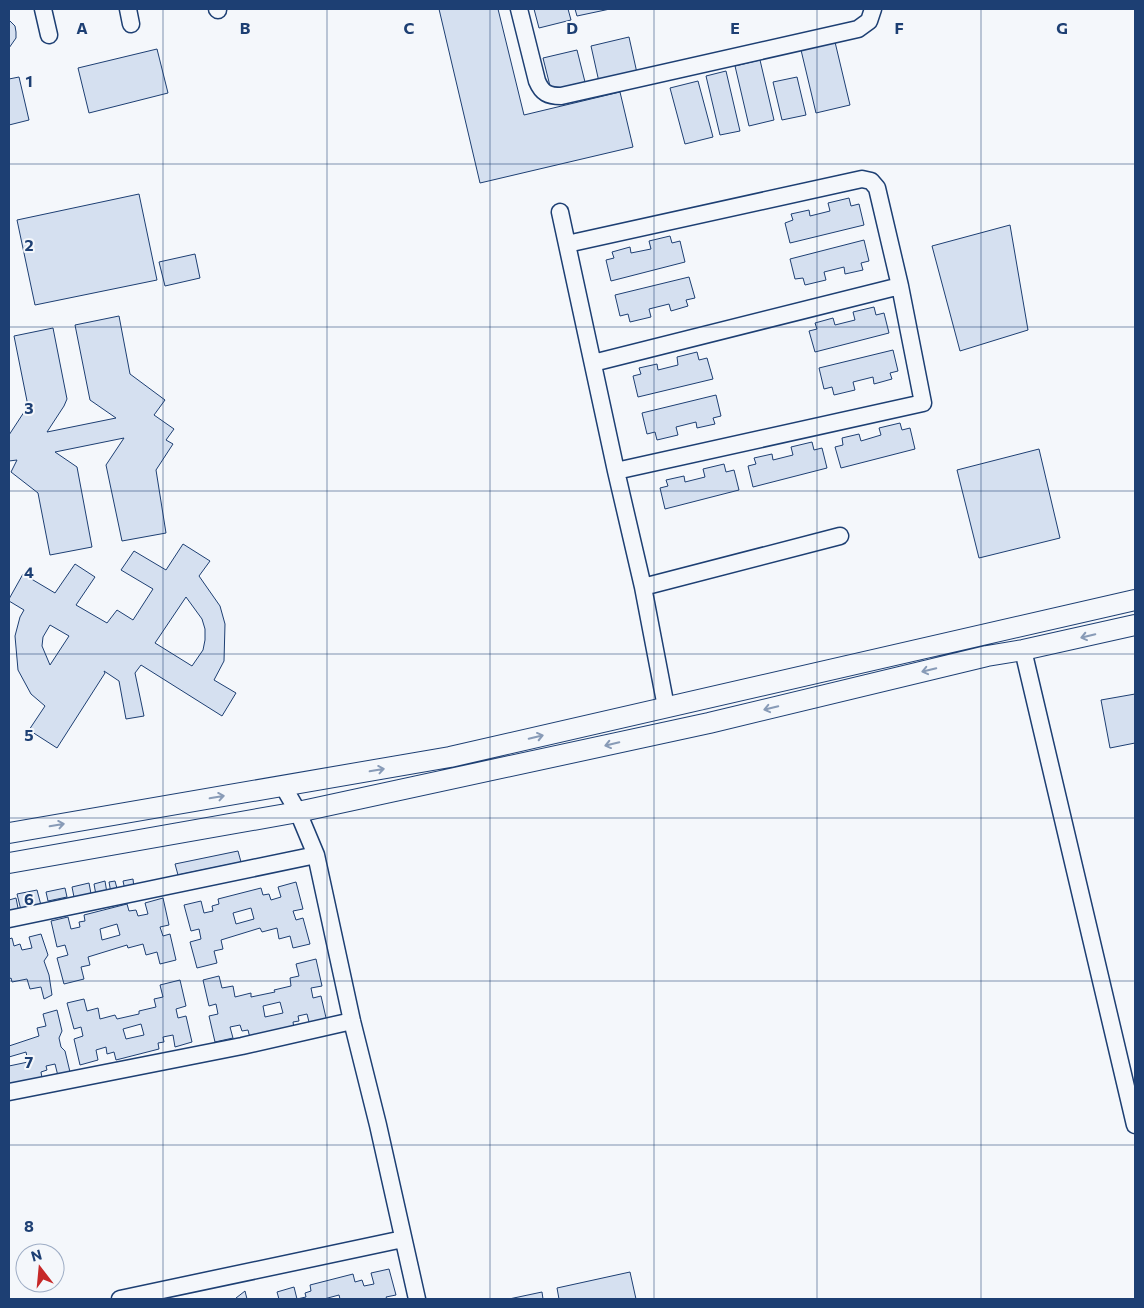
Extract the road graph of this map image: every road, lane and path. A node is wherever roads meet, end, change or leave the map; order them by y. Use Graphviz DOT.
graph roads {
  1 [pos="43,9"];
  2 [pos="519,9"];
  3 [pos="873,9"];
  4 [pos="49,35"];
  5 [pos="560,212"];
  6 [pos="567,244"];
  7 [pos="900,286"];
  8 [pos="593,363"];
  9 [pos="616,471"];
  10 [pos="840,536"];
  11 [pos="643,587"];
  12 [pos="1135,600"];
  13 [pos="1135,625"];
  14 [pos="1023,650"];
  15 [pos="666,707"];
  16 [pos="283,786"];
  17 [pos="298,812"];
  18 [pos="9,833"];
  19 [pos="316,855"];
  20 [pos="9,863"];
  21 [pos="9,919"];
  22 [pos="352,1021"];
  23 [pos="9,1092"];
  24 [pos="1135,1125"];
  25 [pos="403,1239"];
  26 [pos="120,1299"];
  27 [pos="417,1299"];
  1 -- 4 [label="street"];
  2 -- 3 [label="street"];
  5 -- 6 [label="street"];
  6 -- 7 [label="street"];
  6 -- 8 [label="street"];
  7 -- 8 [label="street"];
  7 -- 9 [label="street"];
  8 -- 9 [label="street"];
  9 -- 11 [label="street"];
  10 -- 11 [label="street"];
  11 -- 15 [label="street"];
  12 -- 15 [label="street"];
  13 -- 14 [label="street, one-way"];
  14 -- 17 [label="street, one-way"];
  14 -- 24 [label="street"];
  16 -- 15 [label="street, one-way"];
  16 -- 17 [label="street"];
  18 -- 16 [label="street, one-way"];
  17 -- 19 [label="street"];
  17 -- 20 [label="street"];
  19 -- 21 [label="street"];
  19 -- 22 [label="street"];
  22 -- 23 [label="street"];
  22 -- 25 [label="street"];
  25 -- 26 [label="street"];
  25 -- 27 [label="street"];
}
